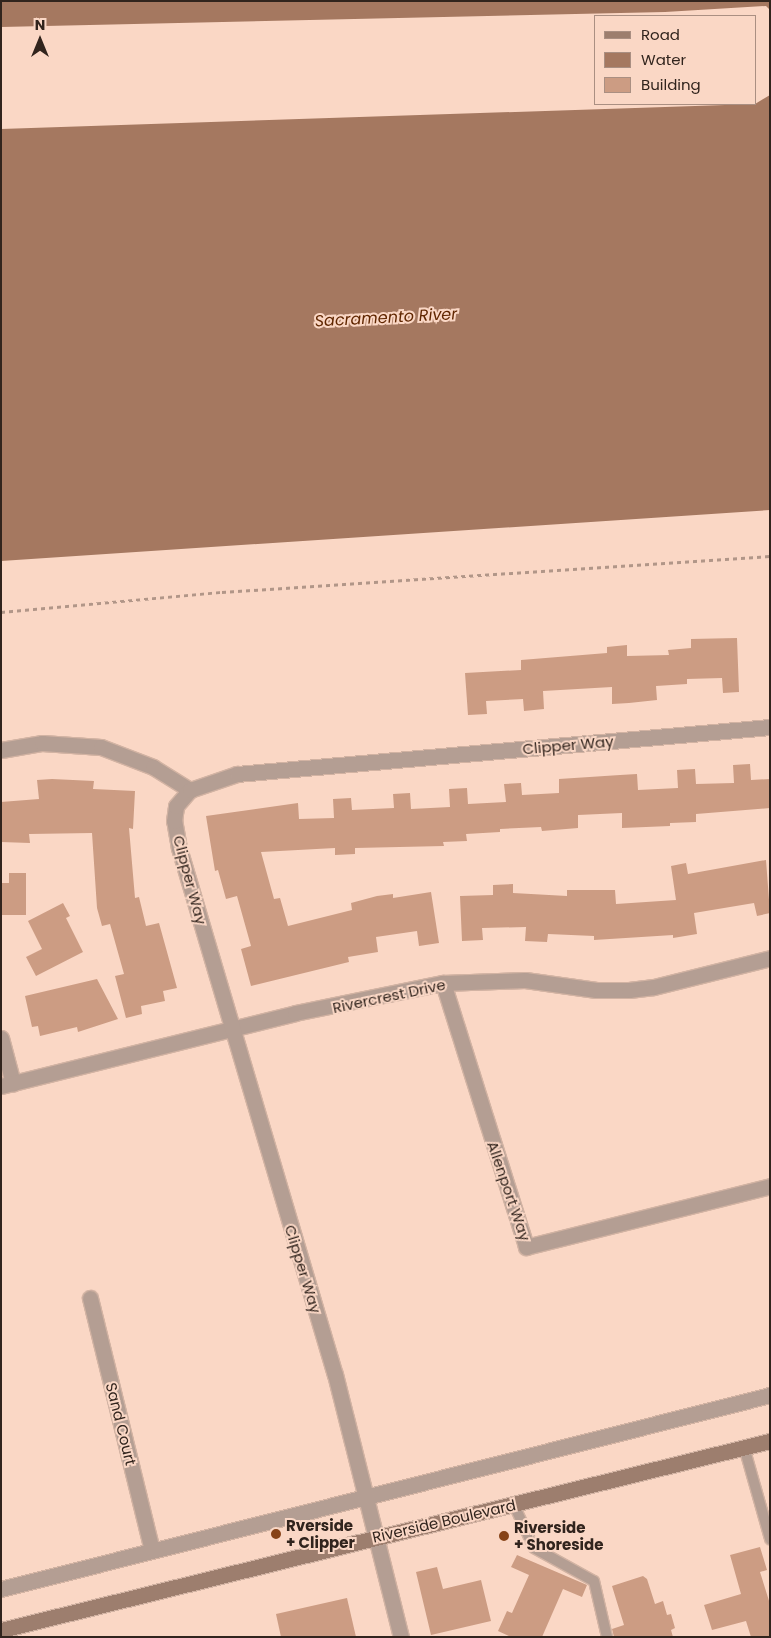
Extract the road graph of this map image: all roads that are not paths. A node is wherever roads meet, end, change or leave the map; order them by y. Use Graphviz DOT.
graph roads {
  1 [pos="770,727"];
  2 [pos="1,750"];
  3 [pos="190,790"];
  4 [pos="770,958"];
  5 [pos="443,983"];
  6 [pos="232,1028"];
  7 [pos="1,1038"];
  8 [pos="7,1085"];
  9 [pos="770,1186"];
  10 [pos="90,1298"];
  11 [pos="770,1395"];
  12 [pos="770,1441"];
  13 [pos="744,1447"];
  14 [pos="366,1498"];
  15 [pos="514,1505"];
  16 [pos="374,1537"];
  17 [pos="770,1539"];
  18 [pos="152,1550"];
  19 [pos="1,1588"];
  20 [pos="1,1630"];
  21 [pos="402,1637"];
  22 [pos="608,1637"];
  1 -- 3 [label="street, Clipper Way"];
  2 -- 3 [label="street"];
  3 -- 6 [label="street, Clipper Way"];
  4 -- 5 [label="street, Rivercrest Drive"];
  5 -- 6 [label="street, Rivercrest Drive"];
  5 -- 9 [label="street, Allenport Way"];
  6 -- 8 [label="street, Rivercrest Drive"];
  6 -- 14 [label="street, Clipper Way"];
  7 -- 8 [label="street, Rivercrest Drive"];
  10 -- 18 [label="street, Sand Court"];
  11 -- 14 [label="street"];
  12 -- 13 [label="main road, Riverside Boulevard"];
  13 -- 15 [label="main road, Riverside Boulevard"];
  13 -- 17 [label="lane"];
  14 -- 16 [label="street, Clipper Way"];
  14 -- 18 [label="street"];
  15 -- 16 [label="main road, Riverside Boulevard"];
  15 -- 22 [label="lane"];
  16 -- 20 [label="main road, Riverside Boulevard"];
  16 -- 21 [label="street, Clipper Way"];
  18 -- 19 [label="street"];
}
